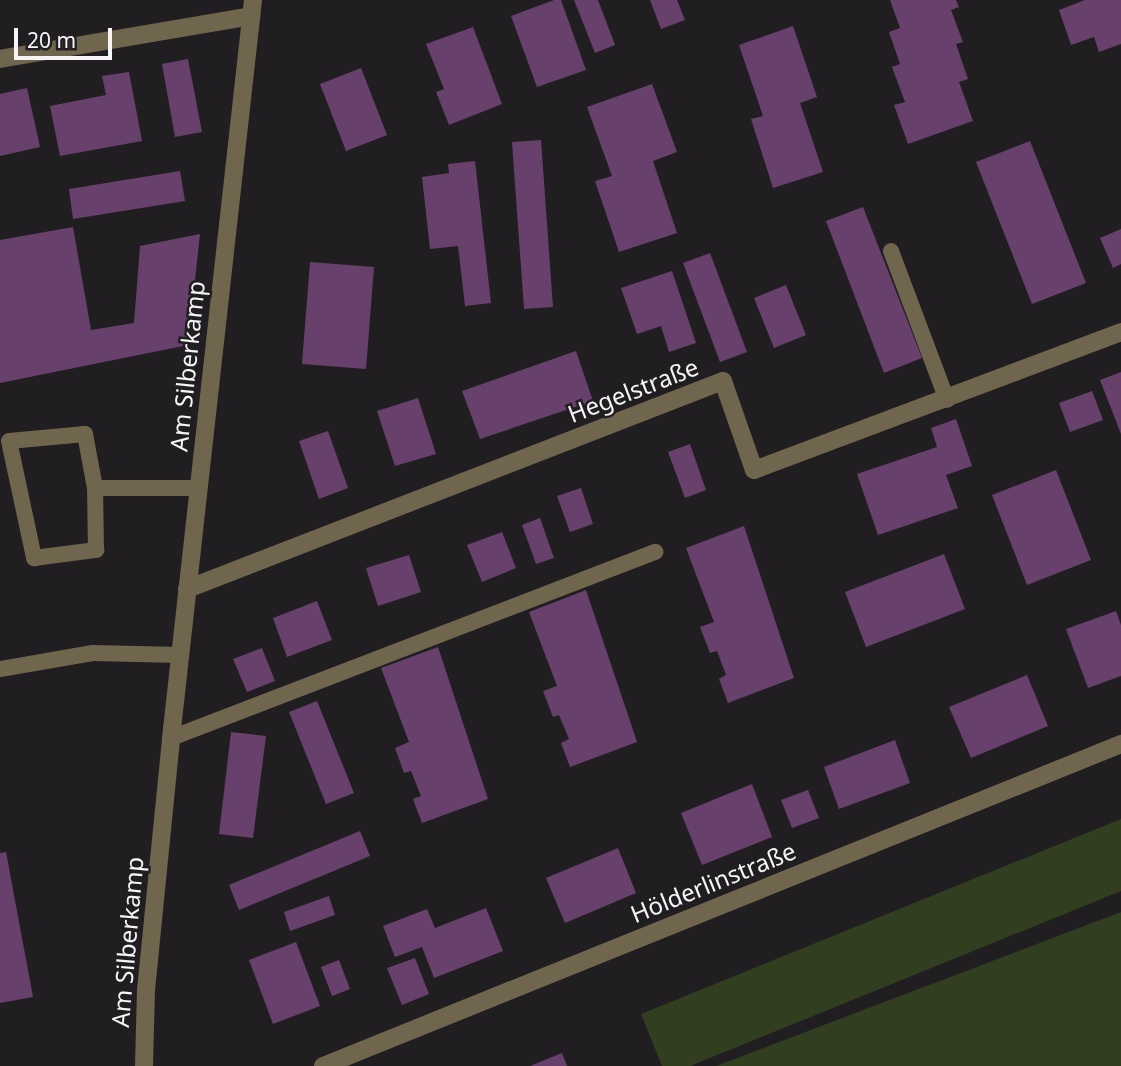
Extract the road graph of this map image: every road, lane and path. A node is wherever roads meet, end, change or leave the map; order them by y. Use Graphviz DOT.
graph roads {
  1 [pos="252,8"];
  2 [pos="0,59"];
  3 [pos="891,251"];
  4 [pos="1121,332"];
  5 [pos="947,400"];
  6 [pos="95,488"];
  7 [pos="198,488"];
  8 [pos="655,552"];
  9 [pos="187,589"];
  10 [pos="181,655"];
  11 [pos="0,669"];
  12 [pos="171,738"];
  13 [pos="1121,744"];
  14 [pos="144,1066"];
  15 [pos="323,1066"];
  1 -- 2 [label="street"];
  1 -- 7 [label="street, Am Silberkamp"];
  3 -- 5 [label="lane"];
  4 -- 5 [label="street, Hegelstraße"];
  5 -- 9 [label="street, Hegelstraße"];
  6 -- 6 [label="lane"];
  6 -- 7 [label="lane"];
  7 -- 9 [label="street, Am Silberkamp"];
  8 -- 12 [label="lane"];
  9 -- 10 [label="street, Am Silberkamp"];
  10 -- 11 [label="lane"];
  10 -- 12 [label="street, Am Silberkamp"];
  12 -- 14 [label="street, Am Silberkamp"];
  13 -- 15 [label="street, Hölderlinstraße"];
}
